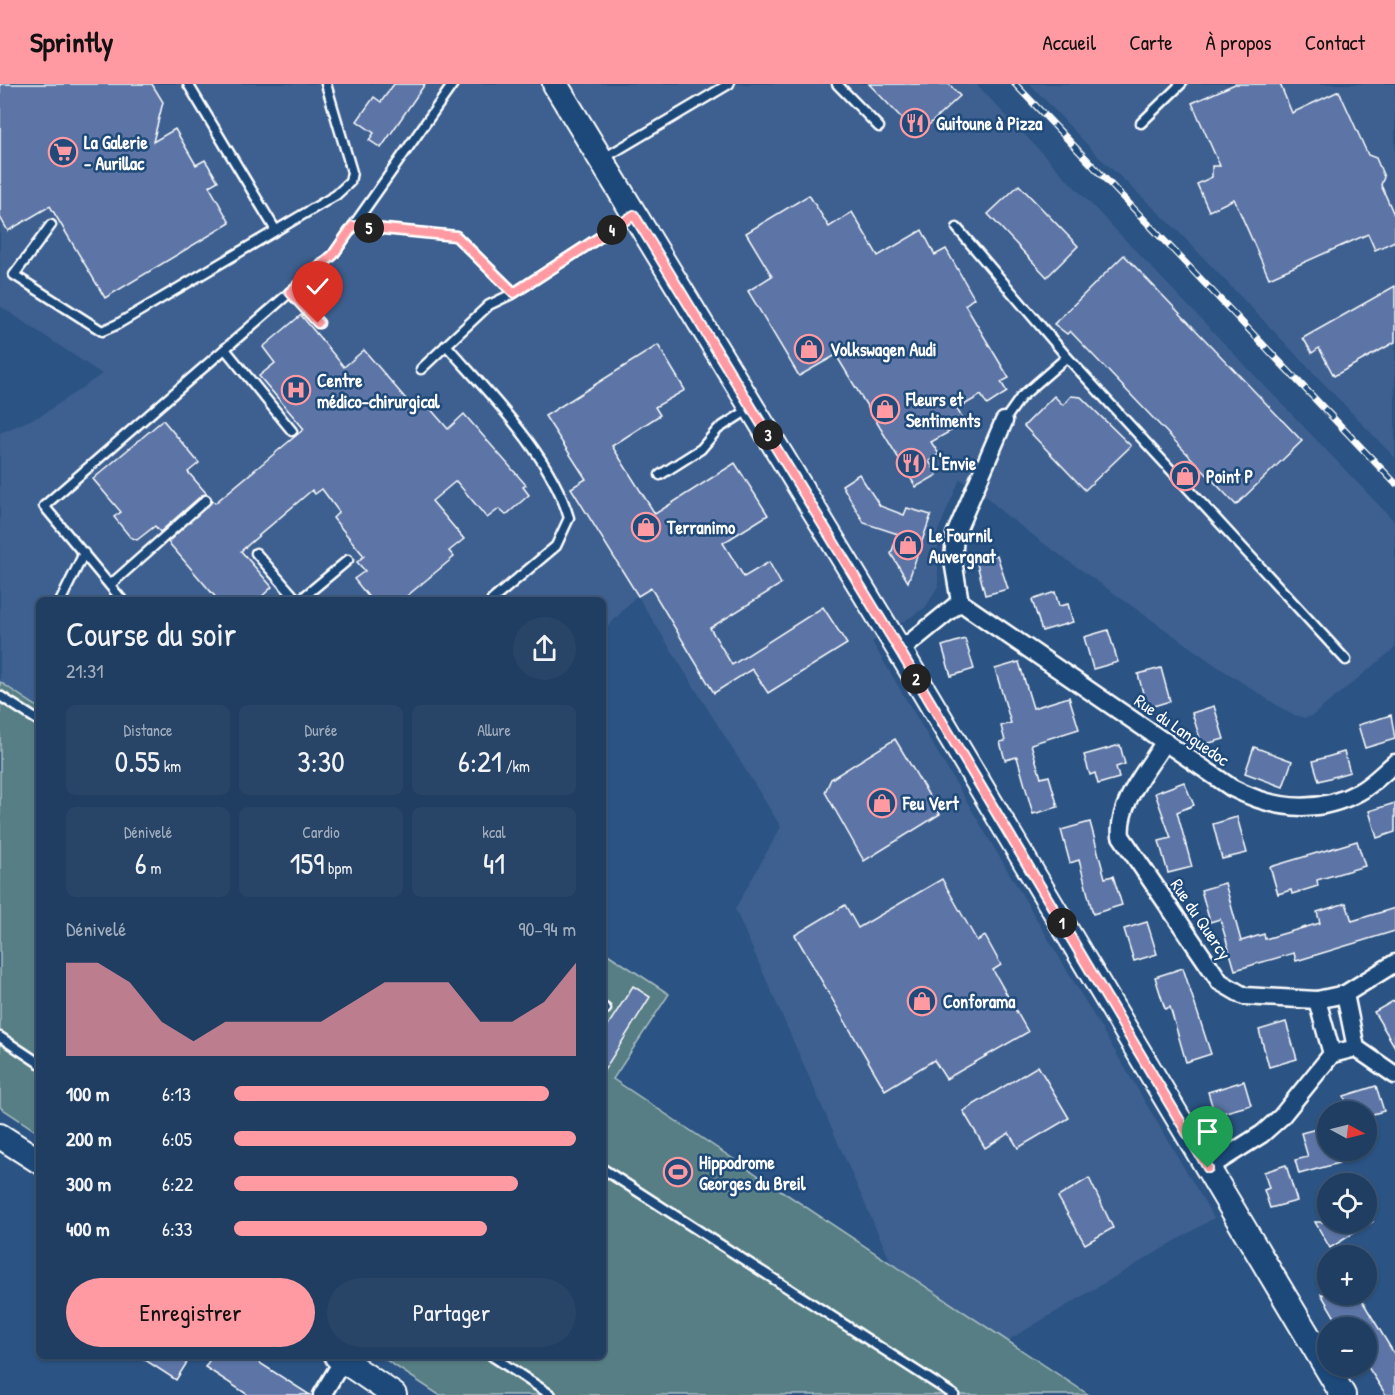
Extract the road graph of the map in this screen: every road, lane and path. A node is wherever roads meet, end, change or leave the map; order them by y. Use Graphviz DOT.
graph roads {
  1 [pos="326,84"];
  2 [pos="453,84"];
  3 [pos="555,84"];
  4 [pos="729,84"];
  5 [pos="837,84"];
  6 [pos="1181,84"];
  7 [pos="192,86"];
  8 [pos="1141,123"];
  9 [pos="879,127"];
  10 [pos="601,160"];
  11 [pos="634,215"];
  12 [pos="51,225"];
  13 [pos="353,226"];
  14 [pos="957,228"];
  15 [pos="274,229"];
  16 [pos="290,292"];
  17 [pos="514,293"];
  18 [pos="318,323"];
  19 [pos="446,345"];
  20 [pos="225,349"];
  21 [pos="1067,357"];
  22 [pos="421,369"];
  23 [pos="752,408"];
  24 [pos="1004,421"];
  25 [pos="292,431"];
  26 [pos="660,475"];
  27 [pos="206,500"];
  28 [pos="84,553"];
  29 [pos="256,553"];
  30 [pos="348,560"];
  31 [pos="110,585"];
  32 [pos="62,597"];
  33 [pos="120,597"];
  34 [pos="296,597"];
  35 [pos="303,597"];
  36 [pos="496,597"];
  37 [pos="960,602"];
  38 [pos="900,651"];
  39 [pos="1346,660"];
  40 [pos="0,696"];
  41 [pos="36,719"];
  42 [pos="1165,741"];
  43 [pos="1395,763"];
  44 [pos="1395,963"];
  45 [pos="1345,994"];
  46 [pos="1317,1000"];
  47 [pos="0,1037"];
  48 [pos="1356,1048"];
  49 [pos="1332,1054"];
  50 [pos="36,1061"];
  51 [pos="1395,1075"];
  52 [pos="0,1136"];
  53 [pos="36,1159"];
  54 [pos="1208,1168"];
  55 [pos="606,1171"];
  56 [pos="342,1359"];
  57 [pos="346,1359"];
  58 [pos="497,1359"];
  59 [pos="322,1395"];
  60 [pos="394,1395"];
  61 [pos="551,1395"];
  62 [pos="954,1395"];
  63 [pos="1343,1395"];
  1 -- 15 [label="lane"];
  2 -- 13 [label="lane"];
  3 -- 10 [label="main road"];
  4 -- 10 [label="lane"];
  5 -- 9 [label="lane"];
  6 -- 8 [label="lane"];
  7 -- 15 [label="lane"];
  10 -- 11 [label="main road"];
  11 -- 17 [label="lane"];
  11 -- 23 [label="main road"];
  12 -- 15 [label="lane"];
  13 -- 16 [label="lane"];
  13 -- 17 [label="lane"];
  14 -- 21 [label="lane"];
  16 -- 18 [label="lane"];
  16 -- 20 [label="lane"];
  17 -- 19 [label="lane"];
  19 -- 22 [label="lane"];
  19 -- 36 [label="lane"];
  20 -- 25 [label="lane"];
  20 -- 28 [label="lane"];
  21 -- 24 [label="lane"];
  21 -- 39 [label="lane"];
  23 -- 26 [label="lane"];
  23 -- 38 [label="main road"];
  24 -- 37 [label="street"];
  27 -- 31 [label="lane"];
  28 -- 31 [label="lane"];
  28 -- 32 [label="lane"];
  29 -- 34 [label="lane"];
  30 -- 35 [label="lane"];
  31 -- 33 [label="lane"];
  37 -- 38 [label="street"];
  37 -- 42 [label="street, Rue du Languedoc"];
  38 -- 54 [label="main road"];
  40 -- 41 [label="lane"];
  42 -- 43 [label="street, Rue du Languedoc"];
  42 -- 46 [label="street, Rue du Quercy"];
  44 -- 45 [label="street"];
  45 -- 46 [label="street"];
  45 -- 48 [label="street"];
  46 -- 49 [label="street"];
  47 -- 50 [label="lane"];
  48 -- 49 [label="street"];
  48 -- 51 [label="street"];
  49 -- 54 [label="street"];
  52 -- 53 [label="main road"];
  54 -- 63 [label="main road"];
  55 -- 62 [label="lane"];
  56 -- 59 [label="street"];
  57 -- 60 [label="main road"];
  58 -- 61 [label="lane"];
}
